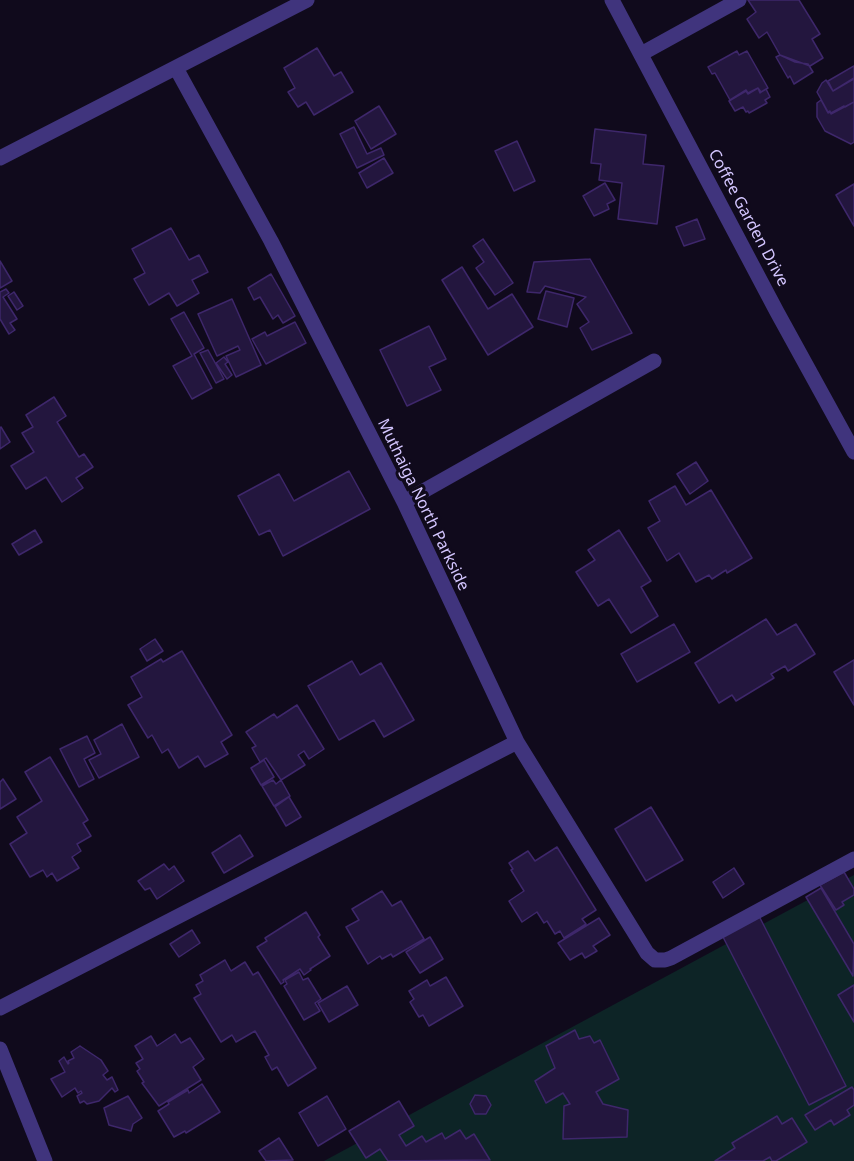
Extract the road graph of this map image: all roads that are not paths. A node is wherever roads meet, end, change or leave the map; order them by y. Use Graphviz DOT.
graph roads {
  1 [pos="307,0"];
  2 [pos="612,0"];
  3 [pos="740,0"];
  4 [pos="641,54"];
  5 [pos="176,68"];
  6 [pos="0,158"];
  7 [pos="654,361"];
  8 [pos="854,452"];
  9 [pos="404,502"];
  10 [pos="517,742"];
  11 [pos="854,859"];
  12 [pos="0,1008"];
  13 [pos="0,1049"];
  14 [pos="45,1161"];
  1 -- 5 [label="street"];
  2 -- 4 [label="street, Coffee Garden Drive"];
  3 -- 4 [label="street"];
  4 -- 8 [label="street, Coffee Garden Drive"];
  5 -- 6 [label="street"];
  5 -- 9 [label="street, Muthaiga North Parkside"];
  7 -- 9 [label="street"];
  9 -- 10 [label="street, Muthaiga North Parkside"];
  10 -- 11 [label="street, Muthaiga North Parkside"];
  10 -- 12 [label="street"];
  13 -- 14 [label="street"];
}
